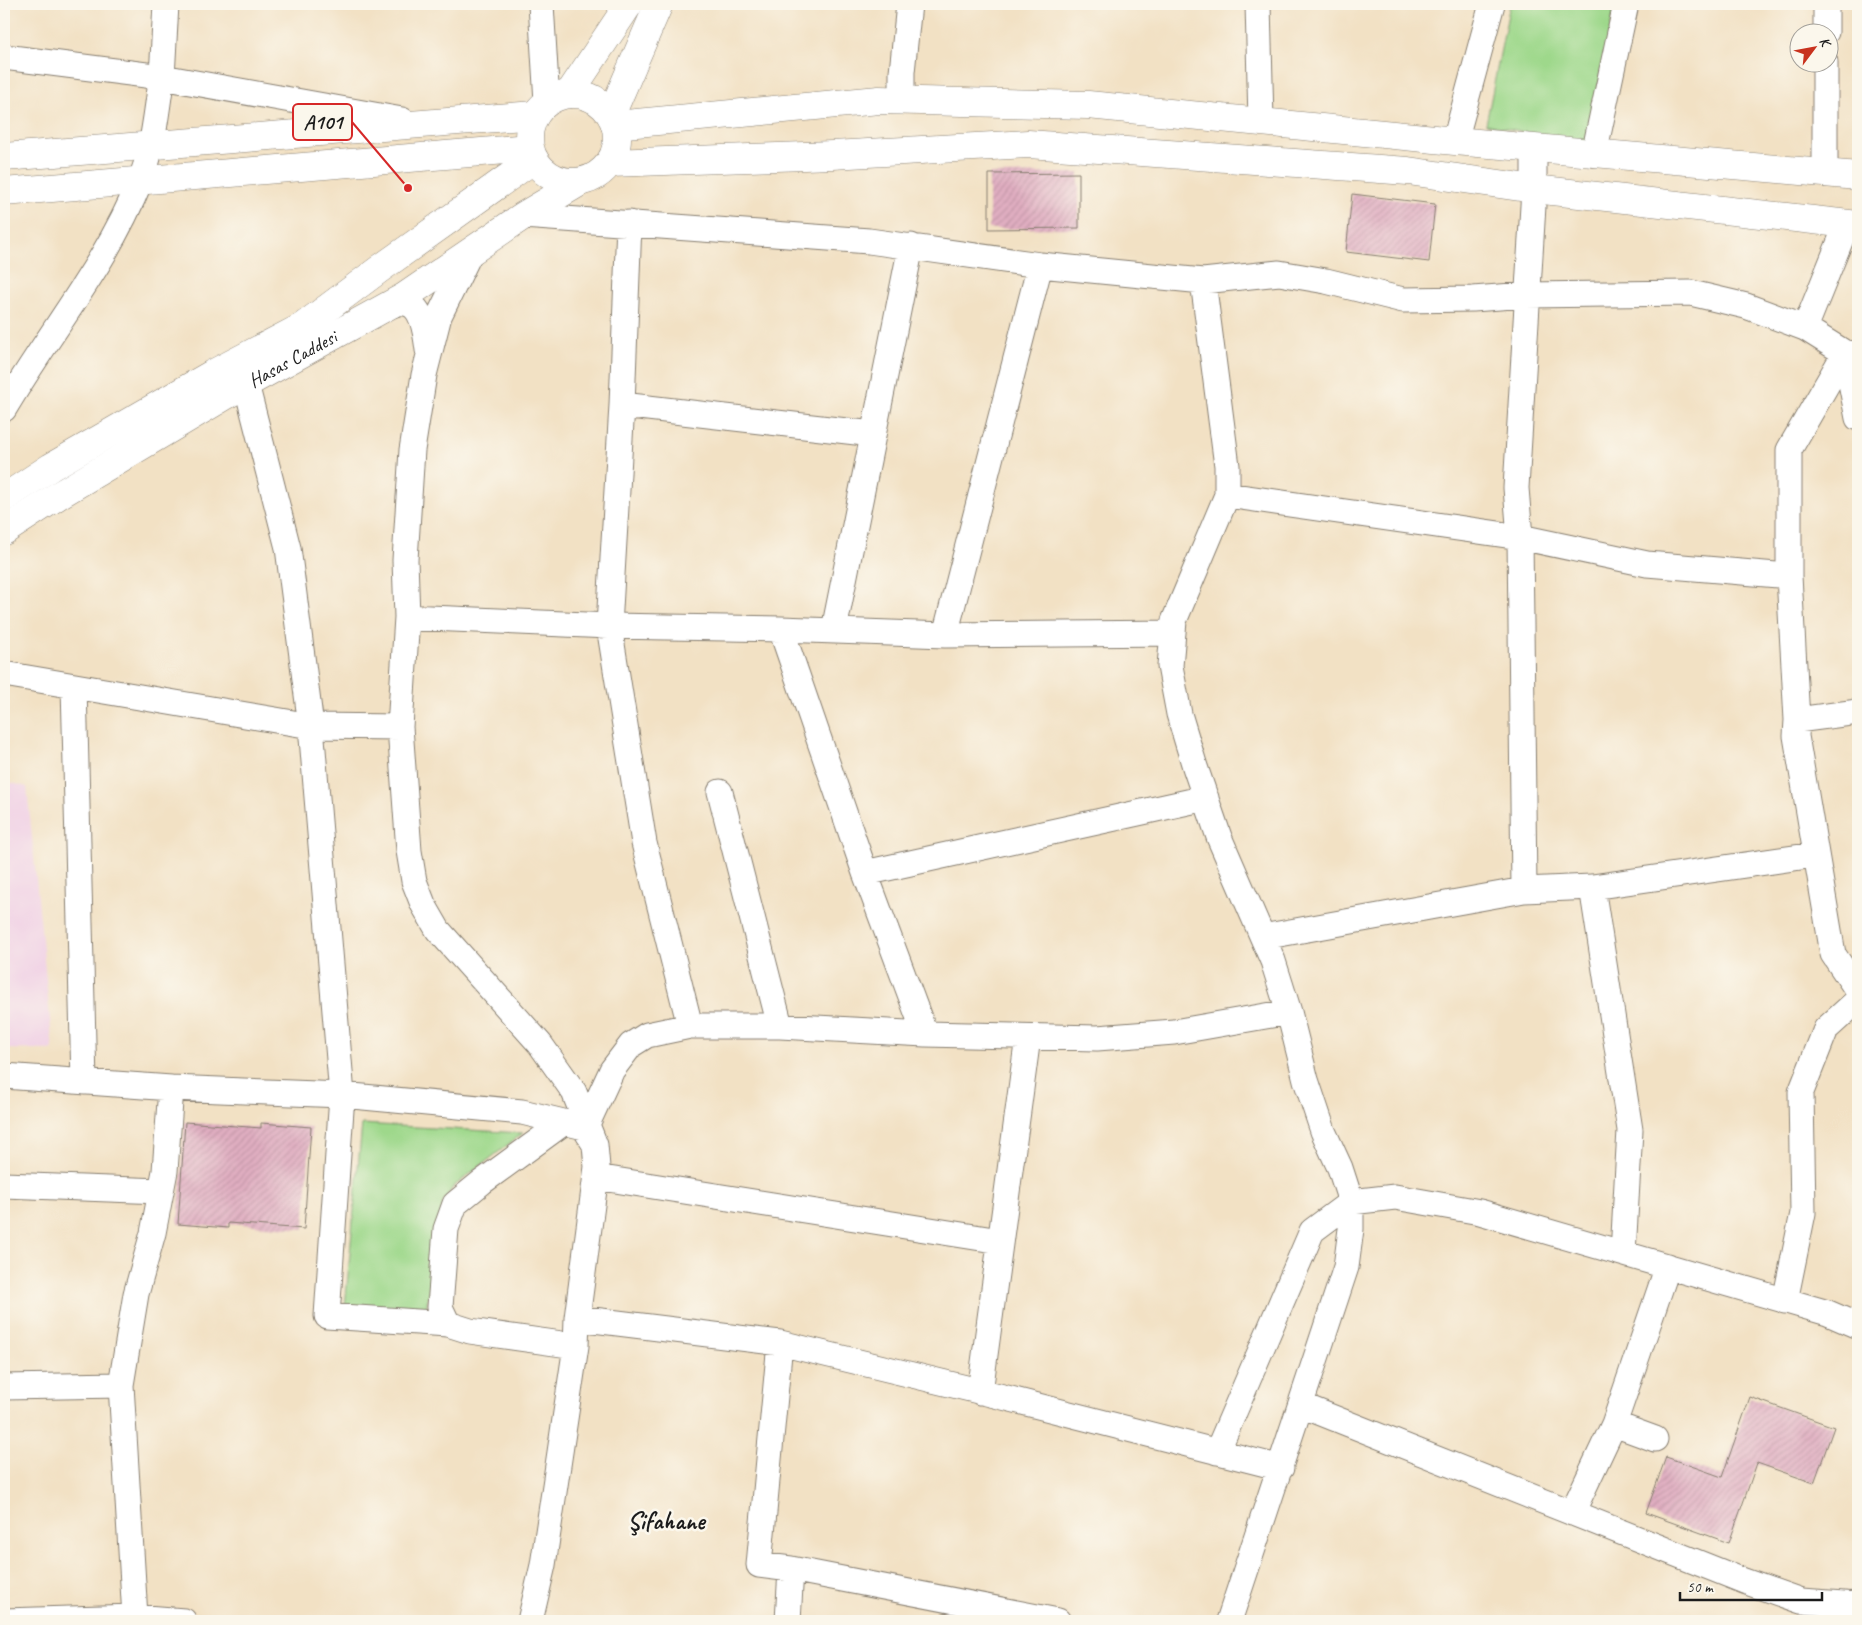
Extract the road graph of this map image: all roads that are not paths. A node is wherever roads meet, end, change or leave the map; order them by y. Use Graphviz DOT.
graph roads {
  1 [pos="166,4"];
  2 [pos="541,4"];
  3 [pos="629,4"];
  4 [pos="659,4"];
  5 [pos="910,4"];
  6 [pos="1258,4"];
  7 [pos="1492,4"];
  8 [pos="1626,4"];
  9 [pos="1826,4"];
  10 [pos="1826,22"];
  11 [pos="4,57"];
  12 [pos="1826,72"];
  13 [pos="162,77"];
  14 [pos="902,101"];
  15 [pos="550,103"];
  16 [pos="613,120"];
  17 [pos="1261,121"];
  18 [pos="422,124"];
  19 [pos="1455,141"];
  20 [pos="150,146"];
  21 [pos="1534,148"];
  22 [pos="532,153"];
  23 [pos="1594,154"];
  24 [pos="4,157"];
  25 [pos="610,163"];
  26 [pos="1825,174"];
  27 [pos="1858,176"];
  28 [pos="141,180"];
  29 [pos="580,182"];
  30 [pos="1534,189"];
  31 [pos="4,192"];
  32 [pos="523,216"];
  33 [pos="629,223"];
  34 [pos="1853,224"];
  35 [pos="911,246"];
  36 [pos="471,251"];
  37 [pos="1040,264"];
  38 [pos="1203,282"];
  39 [pos="1526,295"];
  40 [pos="388,306"];
  41 [pos="1805,328"];
  42 [pos="1851,353"];
  43 [pos="429,358"];
  44 [pos="246,384"];
  45 [pos="622,405"];
  46 [pos="4,409"];
  47 [pos="1858,418"];
  48 [pos="873,434"];
  49 [pos="1227,495"];
  50 [pos="4,498"];
  51 [pos="4,531"];
  52 [pos="1520,537"];
  53 [pos="1789,576"];
  54 [pos="407,617"];
  55 [pos="609,626"];
  56 [pos="781,629"];
  57 [pos="834,630"];
  58 [pos="1173,633"];
  59 [pos="944,635"];
  60 [pos="4,674"];
  61 [pos="74,686"];
  62 [pos="1858,712"];
  63 [pos="1797,720"];
  64 [pos="311,726"];
  65 [pos="400,727"];
  66 [pos="720,792"];
  67 [pos="1206,798"];
  68 [pos="1815,855"];
  69 [pos="864,873"];
  70 [pos="1592,887"];
  71 [pos="1524,890"];
  72 [pos="1263,937"];
  73 [pos="1858,991"];
  74 [pos="1858,1000"];
  75 [pos="1289,1012"];
  76 [pos="690,1026"];
  77 [pos="780,1026"];
  78 [pos="925,1034"];
  79 [pos="1028,1037"];
  80 [pos="4,1076"];
  81 [pos="84,1082"];
  82 [pos="171,1088"];
  83 [pos="342,1095"];
  84 [pos="582,1131"];
  85 [pos="596,1177"];
  86 [pos="4,1185"];
  87 [pos="162,1191"];
  88 [pos="1351,1202"];
  89 [pos="1000,1240"];
  90 [pos="1622,1253"];
  91 [pos="1668,1266"];
  92 [pos="1786,1301"];
  93 [pos="577,1318"];
  94 [pos="448,1324"];
  95 [pos="1858,1326"];
  96 [pos="780,1343"];
  97 [pos="576,1346"];
  98 [pos="121,1385"];
  99 [pos="4,1387"];
  100 [pos="980,1392"];
  101 [pos="1301,1405"];
  102 [pos="1614,1424"];
  103 [pos="1656,1439"];
  104 [pos="1217,1452"];
  105 [pos="1281,1468"];
  106 [pos="1572,1513"];
  107 [pos="791,1569"];
  108 [pos="1858,1605"];
  109 [pos="135,1617"];
  110 [pos="4,1621"];
  111 [pos="9,1621"];
  112 [pos="184,1621"];
  113 [pos="530,1621"];
  114 [pos="788,1621"];
  115 [pos="1058,1621"];
  116 [pos="1229,1621"];
  1 -- 13 [label="street"];
  2 -- 15 [label="street"];
  3 -- 15 [label="main road"];
  4 -- 16 [label="main road"];
  5 -- 14 [label="street"];
  6 -- 17 [label="street"];
  7 -- 19 [label="street"];
  8 -- 23 [label="street"];
  9 -- 10 [label="street"];
  11 -- 13 [label="street"];
  12 -- 26 [label="street"];
  13 -- 18 [label="street"];
  13 -- 20 [label="street"];
  14 -- 16 [label="main road"];
  14 -- 17 [label="main road"];
  15 -- 16 [label="main road"];
  15 -- 18 [label="main road"];
  15 -- 22 [label="main road"];
  16 -- 25 [label="main road"];
  17 -- 19 [label="main road"];
  18 -- 20 [label="main road"];
  19 -- 21 [label="main road"];
  20 -- 24 [label="main road"];
  20 -- 28 [label="street"];
  21 -- 23 [label="main road"];
  21 -- 30 [label="street"];
  22 -- 28 [label="main road"];
  22 -- 29 [label="main road"];
  22 -- 50 [label="main road, Hasas Caddesi"];
  23 -- 26 [label="main road"];
  25 -- 29 [label="main road"];
  25 -- 30 [label="main road"];
  26 -- 27 [label="main road"];
  28 -- 31 [label="main road"];
  28 -- 46 [label="street"];
  29 -- 32 [label="main road, Hasas Caddesi"];
  30 -- 34 [label="main road"];
  30 -- 39 [label="street"];
  32 -- 33 [label="street"];
  32 -- 36 [label="main road, Hasas Caddesi"];
  33 -- 35 [label="street"];
  33 -- 45 [label="street"];
  34 -- 41 [label="street"];
  35 -- 37 [label="street"];
  35 -- 48 [label="street"];
  36 -- 40 [label="main road, Hasas Caddesi"];
  36 -- 43 [label="street"];
  37 -- 38 [label="street"];
  37 -- 59 [label="street"];
  38 -- 39 [label="street"];
  38 -- 49 [label="street"];
  39 -- 41 [label="street"];
  39 -- 52 [label="street"];
  40 -- 43 [label="street"];
  40 -- 44 [label="main road, Hasas Caddesi"];
  41 -- 42 [label="street"];
  42 -- 47 [label="street"];
  42 -- 53 [label="street"];
  43 -- 54 [label="street"];
  44 -- 51 [label="main road, Hasas Caddesi"];
  44 -- 64 [label="street"];
  45 -- 48 [label="street"];
  45 -- 55 [label="street"];
  48 -- 57 [label="street"];
  49 -- 52 [label="street"];
  49 -- 58 [label="street"];
  52 -- 53 [label="street"];
  52 -- 71 [label="street"];
  53 -- 63 [label="street"];
  54 -- 55 [label="street"];
  54 -- 65 [label="street"];
  55 -- 56 [label="street"];
  55 -- 76 [label="street"];
  56 -- 57 [label="street"];
  56 -- 69 [label="street"];
  57 -- 59 [label="street"];
  58 -- 59 [label="street"];
  58 -- 67 [label="street"];
  60 -- 61 [label="street"];
  61 -- 64 [label="street"];
  61 -- 81 [label="street"];
  62 -- 63 [label="street"];
  63 -- 68 [label="street"];
  64 -- 65 [label="street"];
  64 -- 83 [label="street"];
  65 -- 84 [label="street"];
  66 -- 77 [label="street"];
  67 -- 69 [label="street"];
  67 -- 72 [label="street"];
  68 -- 70 [label="street"];
  68 -- 73 [label="street"];
  69 -- 78 [label="street"];
  70 -- 71 [label="street"];
  70 -- 90 [label="street"];
  71 -- 72 [label="street"];
  72 -- 75 [label="street"];
  74 -- 92 [label="street"];
  75 -- 79 [label="street"];
  75 -- 88 [label="street"];
  76 -- 77 [label="street"];
  76 -- 84 [label="street"];
  77 -- 78 [label="street"];
  78 -- 79 [label="street"];
  79 -- 89 [label="street"];
  80 -- 81 [label="street"];
  81 -- 82 [label="street"];
  82 -- 83 [label="street"];
  82 -- 87 [label="street"];
  83 -- 84 [label="street"];
  83 -- 94 [label="street"];
  84 -- 85 [label="street"];
  84 -- 94 [label="street"];
  85 -- 89 [label="street"];
  85 -- 93 [label="street"];
  86 -- 87 [label="street"];
  87 -- 98 [label="street"];
  88 -- 90 [label="street"];
  88 -- 101 [label="street"];
  88 -- 104 [label="street"];
  89 -- 100 [label="street"];
  90 -- 91 [label="street"];
  91 -- 92 [label="street"];
  91 -- 102 [label="street"];
  92 -- 95 [label="street"];
  93 -- 96 [label="street"];
  93 -- 97 [label="street"];
  94 -- 97 [label="street"];
  96 -- 100 [label="street"];
  96 -- 107 [label="street"];
  97 -- 113 [label="street"];
  98 -- 99 [label="street"];
  98 -- 109 [label="street"];
  100 -- 104 [label="street"];
  101 -- 105 [label="street"];
  101 -- 106 [label="street"];
  102 -- 103 [label="street"];
  102 -- 106 [label="street"];
  104 -- 105 [label="street"];
  105 -- 116 [label="street"];
  106 -- 108 [label="street"];
  107 -- 114 [label="street"];
  107 -- 115 [label="street"];
  109 -- 111 [label="street"];
  109 -- 112 [label="street"];
  110 -- 111 [label="street"];
}
